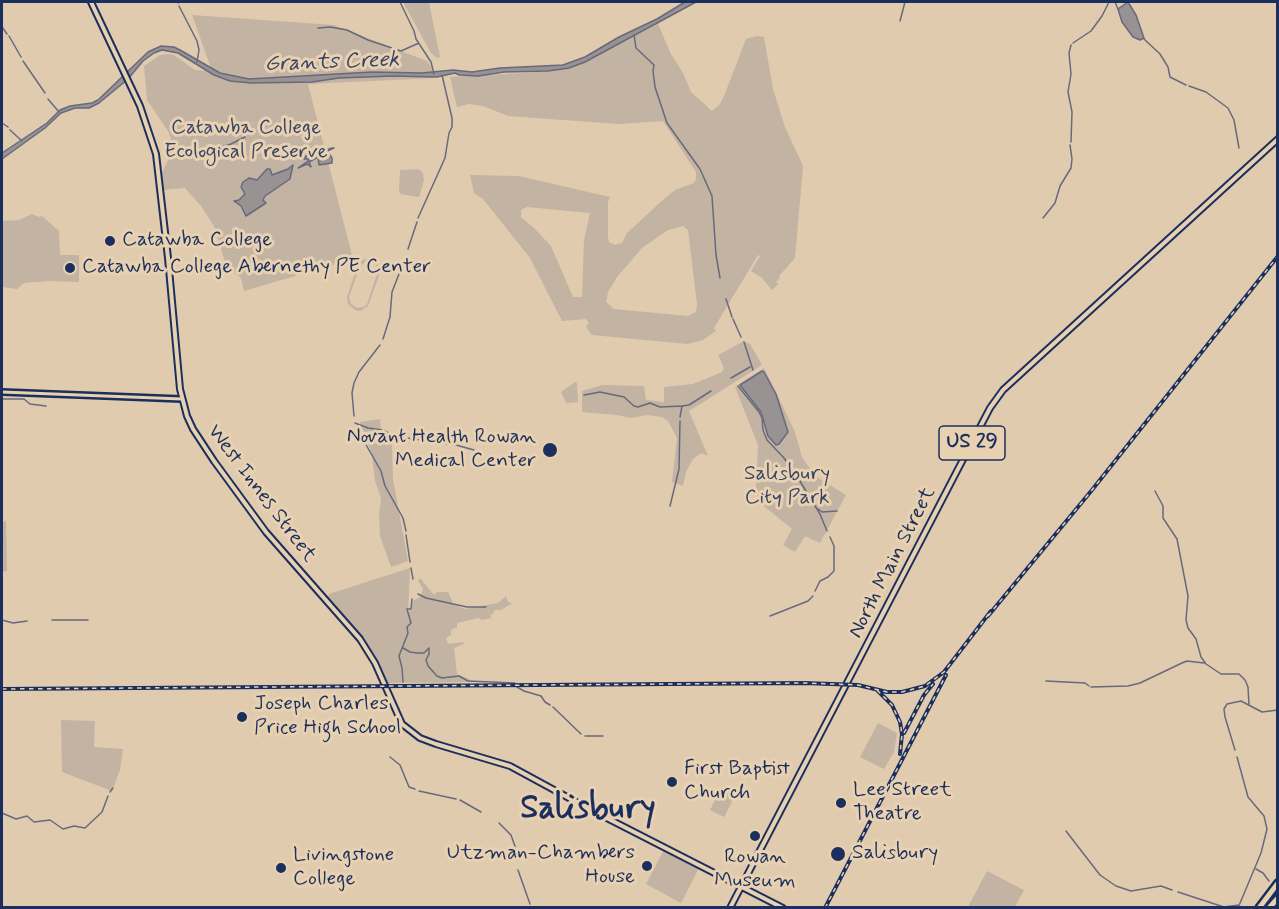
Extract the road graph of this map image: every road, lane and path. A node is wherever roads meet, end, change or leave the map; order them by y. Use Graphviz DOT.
graph roads {
  1 [pos="92,2"];
  2 [pos="1278,139"];
  3 [pos="2,392"];
  4 [pos="182,399"];
  5 [pos="1278,883"];
  6 [pos="741,886"];
  7 [pos="1278,897"];
  8 [pos="730,908"];
  9 [pos="783,908"];
  10 [pos="1259,908"];
  11 [pos="1269,908"];
  1 -- 4 [label="main road, West Innes Street"];
  2 -- 6 [label="main road, North Main Street / US 29"];
  3 -- 4 [label="main road"];
  4 -- 6 [label="main road, West Innes Street"];
  5 -- 10 [label="highway"];
  6 -- 8 [label="main road, US 29"];
  6 -- 9 [label="main road, West Innes Street"];
  7 -- 11 [label="highway"];
}
